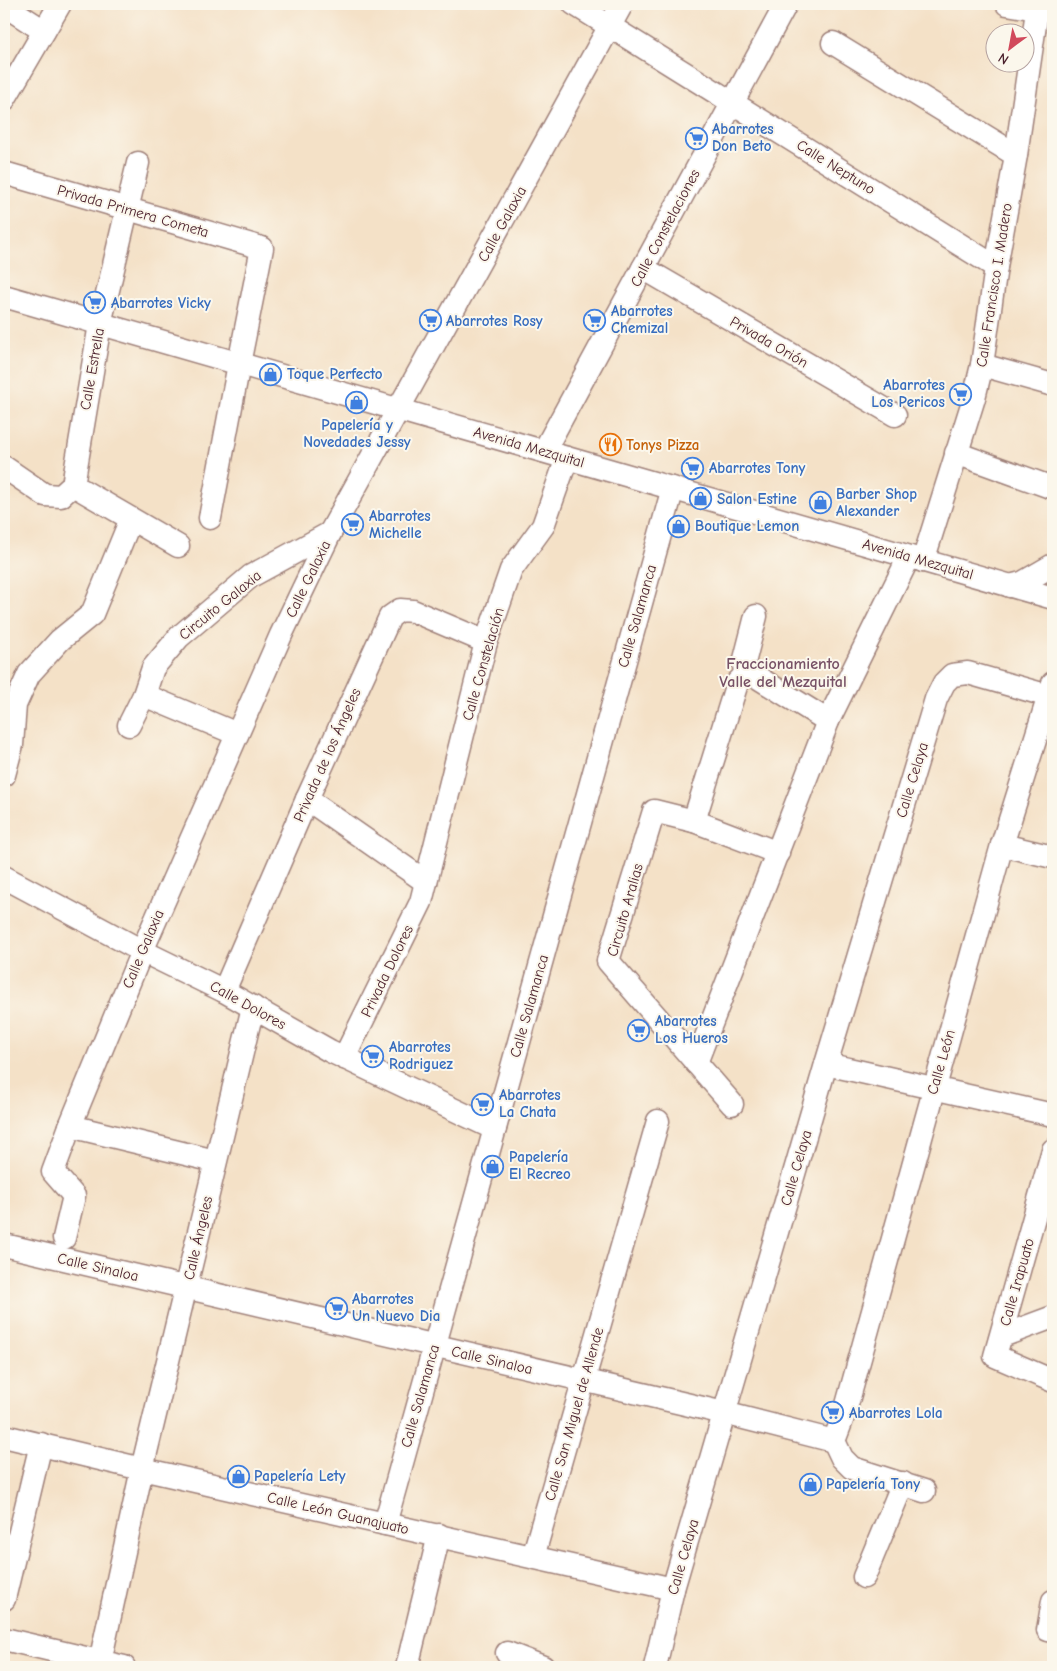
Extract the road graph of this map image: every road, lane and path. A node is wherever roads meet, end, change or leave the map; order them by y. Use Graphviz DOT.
graph roads {
  1 [pos="60,4"];
  2 [pos="574,4"];
  3 [pos="622,4"];
  4 [pos="786,4"];
  5 [pos="1007,4"];
  6 [pos="4,5"];
  7 [pos="1037,6"];
  8 [pos="611,26"];
  9 [pos="44,31"];
  10 [pos="833,43"];
  11 [pos="4,100"];
  12 [pos="733,102"];
  13 [pos="1016,155"];
  14 [pos="138,163"];
  15 [pos="4,173"];
  16 [pos="127,209"];
  17 [pos="996,267"];
  18 [pos="644,268"];
  19 [pos="4,296"];
  20 [pos="100,324"];
  21 [pos="238,364"];
  22 [pos="982,365"];
  23 [pos="1053,385"];
  24 [pos="399,409"];
  25 [pos="895,415"];
  26 [pos="544,451"];
  27 [pos="956,453"];
  28 [pos="567,458"];
  29 [pos="4,467"];
  30 [pos="1050,487"];
  31 [pos="673,488"];
  32 [pos="67,490"];
  33 [pos="210,518"];
  34 [pos="132,519"];
  35 [pos="330,533"];
  36 [pos="178,546"];
  37 [pos="916,559"];
  38 [pos="1053,565"];
  39 [pos="1010,586"];
  40 [pos="1053,598"];
  41 [pos="756,616"];
  42 [pos="486,642"];
  43 [pos="744,675"];
  44 [pos="1051,689"];
  45 [pos="144,695"];
  46 [pos="828,721"];
  47 [pos="129,725"];
  48 [pos="237,734"];
  49 [pos="4,775"];
  50 [pos="307,799"];
  51 [pos="694,821"];
  52 [pos="1002,845"];
  53 [pos="778,853"];
  54 [pos="1053,857"];
  55 [pos="4,878"];
  56 [pos="426,882"];
  57 [pos="142,951"];
  58 [pos="224,991"];
  59 [pos="253,1007"];
  60 [pos="344,1058"];
  61 [pos="696,1063"];
  62 [pos="826,1064"];
  63 [pos="934,1088"];
  64 [pos="732,1104"];
  65 [pos="1053,1116"];
  66 [pos="658,1121"];
  67 [pos="70,1126"];
  68 [pos="495,1129"];
  69 [pos="1053,1150"];
  70 [pos="215,1162"];
  71 [pos="64,1238"];
  72 [pos="4,1246"];
  73 [pos="186,1288"];
  74 [pos="1053,1317"];
  75 [pos="434,1346"];
  76 [pos="998,1346"];
  77 [pos="584,1381"];
  78 [pos="1053,1381"];
  79 [pos="724,1413"];
  80 [pos="4,1436"];
  81 [pos="834,1441"];
  82 [pos="41,1444"];
  83 [pos="142,1469"];
  84 [pos="903,1483"];
  85 [pos="924,1491"];
  86 [pos="385,1524"];
  87 [pos="439,1535"];
  88 [pos="533,1557"];
  89 [pos="864,1577"];
  90 [pos="674,1589"];
  91 [pos="4,1599"];
  92 [pos="1053,1601"];
  93 [pos="1053,1631"];
  94 [pos="4,1640"];
  95 [pos="507,1652"];
  96 [pos="100,1662"];
  97 [pos="124,1667"];
  98 [pos="407,1667"];
  99 [pos="543,1667"];
  100 [pos="655,1667"];
  1 -- 9 [label="street"];
  2 -- 8 [label="street, Calle Neptuno"];
  3 -- 8 [label="street, Calle Galaxia"];
  4 -- 12 [label="street, Calle Constelaciones"];
  5 -- 7 [label="street"];
  6 -- 9 [label="street"];
  7 -- 13 [label="street, Calle Francisco I. Madero"];
  8 -- 12 [label="street, Calle Neptuno"];
  8 -- 24 [label="street, Calle Galaxia"];
  9 -- 11 [label="street"];
  10 -- 13 [label="street"];
  12 -- 17 [label="street, Calle Neptuno"];
  12 -- 18 [label="street, Calle Constelaciones"];
  13 -- 17 [label="street, Calle Francisco I. Madero"];
  14 -- 16 [label="street, Calle Estrella"];
  15 -- 16 [label="street, Privada Primera Cometa"];
  16 -- 20 [label="street, Calle Estrella"];
  16 -- 21 [label="street, Privada Primera Cometa"];
  17 -- 22 [label="street, Calle Francisco I. Madero"];
  18 -- 25 [label="street, Privada Orión"];
  18 -- 26 [label="street, Calle Constelaciones"];
  19 -- 20 [label="street, Avenida Mezquital"];
  20 -- 21 [label="street, Avenida Mezquital"];
  20 -- 32 [label="street, Calle Estrella"];
  21 -- 24 [label="street, Avenida Mezquital"];
  21 -- 33 [label="street"];
  22 -- 23 [label="street"];
  22 -- 27 [label="street, Calle Francisco I. Madero"];
  24 -- 26 [label="street, Avenida Mezquital"];
  24 -- 35 [label="street, Calle Galaxia"];
  26 -- 28 [label="street, Avenida Mezquital"];
  27 -- 30 [label="street"];
  27 -- 37 [label="street, Calle Francisco I. Madero"];
  28 -- 31 [label="street, Avenida Mezquital"];
  28 -- 42 [label="street, Calle Constelación"];
  29 -- 32 [label="street"];
  31 -- 37 [label="street, Avenida Mezquital"];
  31 -- 68 [label="street, Calle Salamanca"];
  32 -- 34 [label="street"];
  34 -- 36 [label="street"];
  34 -- 49 [label="street"];
  35 -- 45 [label="street, Circuito Galaxia"];
  35 -- 48 [label="street, Calle Galaxia"];
  37 -- 39 [label="street, Avenida Mezquital"];
  37 -- 46 [label="street"];
  38 -- 39 [label="street"];
  39 -- 40 [label="street, Avenida Mezquital"];
  41 -- 43 [label="street"];
  42 -- 50 [label="street, Privada de los Ángeles"];
  42 -- 56 [label="street, Calle Constelación"];
  43 -- 46 [label="street"];
  43 -- 51 [label="street"];
  44 -- 52 [label="street, Calle León"];
  44 -- 62 [label="street, Calle Celaya"];
  45 -- 47 [label="street, Circuito Galaxia"];
  45 -- 48 [label="street"];
  46 -- 53 [label="street"];
  48 -- 57 [label="street, Calle Galaxia"];
  50 -- 56 [label="street"];
  50 -- 58 [label="street, Privada de los Ángeles"];
  51 -- 53 [label="street, Circuito Aralias"];
  51 -- 61 [label="street, Circuito Aralias"];
  52 -- 54 [label="street"];
  52 -- 63 [label="street, Calle León"];
  53 -- 61 [label="street"];
  55 -- 57 [label="street, Calle Dolores"];
  56 -- 60 [label="street, Privada Dolores"];
  57 -- 58 [label="street, Calle Dolores"];
  57 -- 67 [label="street, Calle Galaxia"];
  58 -- 59 [label="street, Calle Dolores"];
  59 -- 60 [label="street, Calle Dolores"];
  59 -- 70 [label="street, Calle Ángeles"];
  60 -- 68 [label="street, Calle Dolores"];
  61 -- 64 [label="street"];
  62 -- 63 [label="street"];
  62 -- 79 [label="street, Calle Celaya"];
  63 -- 65 [label="street"];
  63 -- 81 [label="street, Calle León"];
  66 -- 77 [label="street, Calle San Miguel de Allende"];
  67 -- 70 [label="street"];
  67 -- 71 [label="street, Calle Galaxia"];
  68 -- 75 [label="street, Calle Salamanca"];
  69 -- 76 [label="street, Calle Irapuato"];
  70 -- 73 [label="street, Calle Ángeles"];
  72 -- 73 [label="street, Calle Sinaloa"];
  73 -- 75 [label="street, Calle Sinaloa"];
  73 -- 83 [label="street, Calle Ángeles"];
  74 -- 76 [label="street"];
  75 -- 77 [label="street, Calle Sinaloa"];
  75 -- 86 [label="street, Calle Salamanca"];
  76 -- 78 [label="street"];
  77 -- 79 [label="street, Calle Sinaloa"];
  77 -- 88 [label="street, Calle San Miguel de Allende"];
  79 -- 81 [label="street, Calle Sinaloa"];
  79 -- 90 [label="street, Calle Celaya"];
  80 -- 82 [label="street, Calle León Guanajuato"];
  81 -- 84 [label="street"];
  82 -- 83 [label="street, Calle León Guanajuato"];
  82 -- 91 [label="street"];
  83 -- 86 [label="street, Calle León Guanajuato"];
  83 -- 96 [label="street, Calle Ángeles"];
  84 -- 85 [label="street"];
  84 -- 89 [label="street"];
  86 -- 87 [label="street, Calle León Guanajuato"];
  87 -- 88 [label="street, Calle León Guanajuato"];
  87 -- 98 [label="street"];
  88 -- 90 [label="street, Calle León Guanajuato"];
  90 -- 100 [label="street, Calle Celaya"];
  92 -- 93 [label="street"];
  94 -- 96 [label="street"];
  95 -- 99 [label="street"];
  96 -- 97 [label="street"];
}
